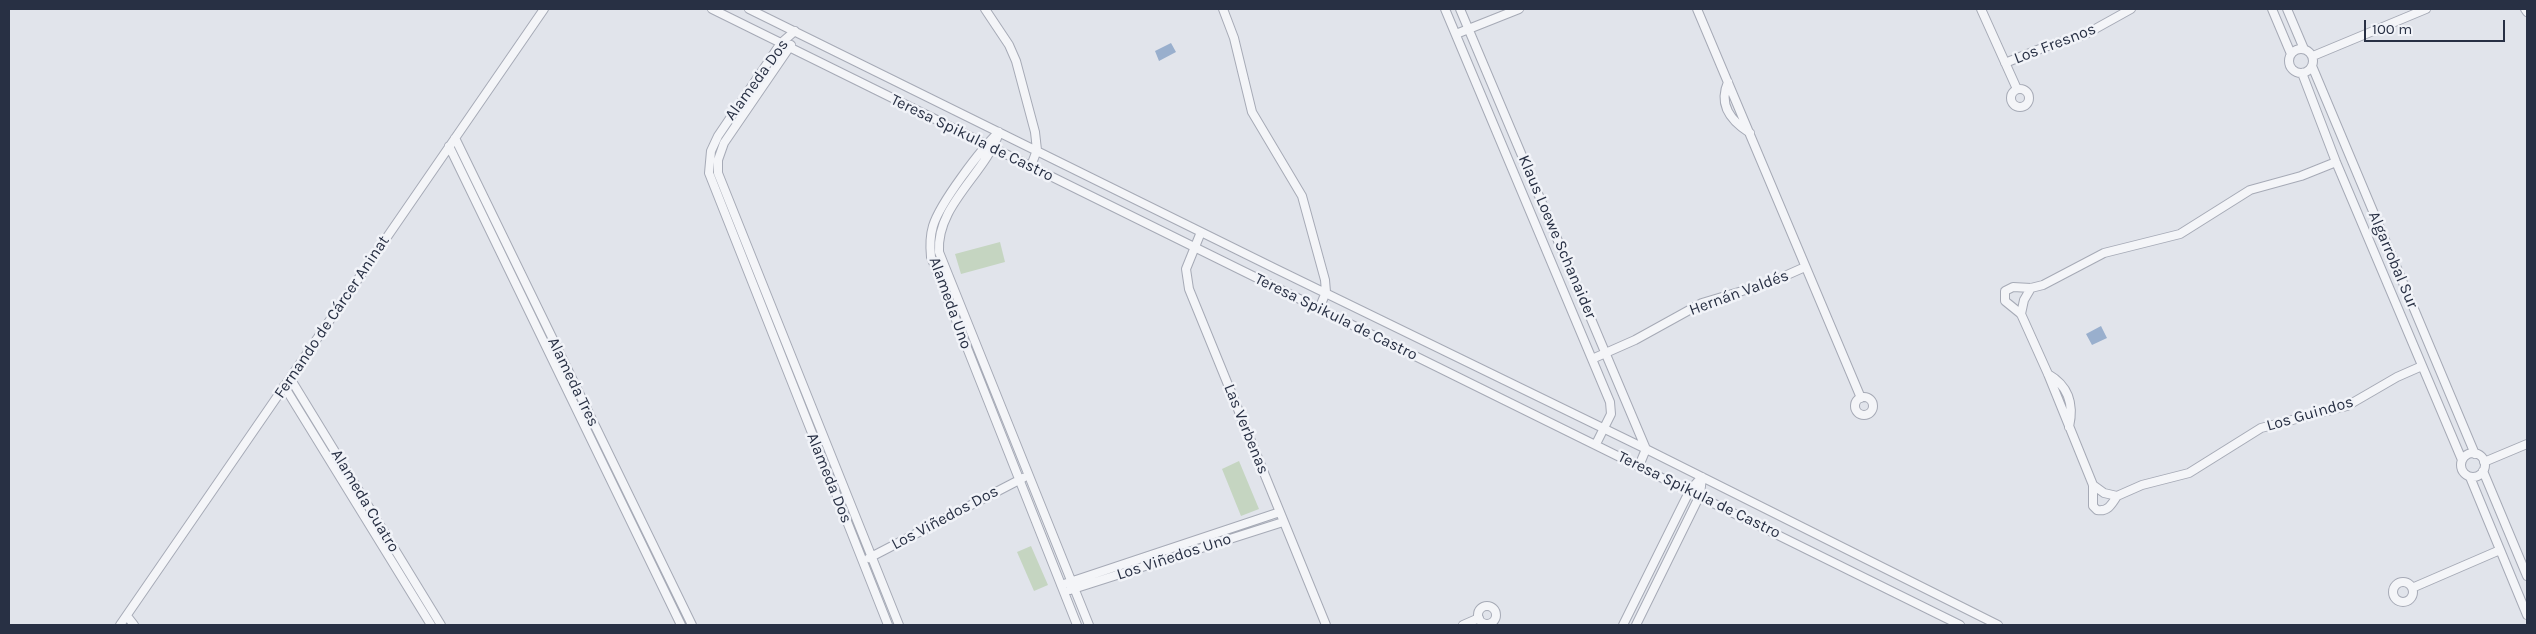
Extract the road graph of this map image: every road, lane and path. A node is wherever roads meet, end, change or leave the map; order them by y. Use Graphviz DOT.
graph roads {
  1 [pos="544,9"];
  2 [pos="712,9"];
  3 [pos="750,9"];
  4 [pos="985,9"];
  5 [pos="1223,9"];
  6 [pos="1445,9"];
  7 [pos="1460,9"];
  8 [pos="1519,9"];
  9 [pos="1697,9"];
  10 [pos="1981,9"];
  11 [pos="2131,9"];
  12 [pos="2272,9"];
  13 [pos="2287,9"];
  14 [pos="2426,9"];
  15 [pos="2525,9"];
  16 [pos="2527,12"];
  17 [pos="1468,28"];
  18 [pos="795,31"];
  19 [pos="1456,34"];
  20 [pos="781,43"];
  21 [pos="790,48"];
  22 [pos="2304,49"];
  23 [pos="2291,54"];
  24 [pos="2313,56"];
  25 [pos="2005,63"];
  26 [pos="2312,66"];
  27 [pos="2302,73"];
  28 [pos="1728,82"];
  29 [pos="2017,89"];
  30 [pos="999,132"];
  31 [pos="1750,133"];
  32 [pos="455,138"];
  33 [pos="985,145"];
  34 [pos="449,146"];
  35 [pos="994,149"];
  36 [pos="1037,150"];
  37 [pos="2336,162"];
  38 [pos="1031,166"];
  39 [pos="1201,232"];
  40 [pos="1194,247"];
  41 [pos="1805,267"];
  42 [pos="2031,288"];
  43 [pos="1326,292"];
  44 [pos="1319,309"];
  45 [pos="2021,314"];
  46 [pos="1606,353"];
  47 [pos="1592,359"];
  48 [pos="2422,366"];
  49 [pos="2048,374"];
  50 [pos="290,378"];
  51 [pos="284,386"];
  52 [pos="1861,398"];
  53 [pos="2070,427"];
  54 [pos="1604,428"];
  55 [pos="1596,444"];
  56 [pos="2527,444"];
  57 [pos="1646,449"];
  58 [pos="2475,454"];
  59 [pos="2462,460"];
  60 [pos="2484,462"];
  61 [pos="1639,466"];
  62 [pos="2483,471"];
  63 [pos="1028,475"];
  64 [pos="1702,477"];
  65 [pos="2470,477"];
  66 [pos="1020,479"];
  67 [pos="2093,485"];
  68 [pos="1690,490"];
  69 [pos="1700,496"];
  70 [pos="2117,496"];
  71 [pos="1280,512"];
  72 [pos="1283,522"];
  73 [pos="2500,550"];
  74 [pos="872,556"];
  75 [pos="862,561"];
  76 [pos="2527,576"];
  77 [pos="1073,585"];
  78 [pos="2412,588"];
  79 [pos="1062,589"];
  80 [pos="2527,615"];
  81 [pos="126,616"];
  82 [pos="688,617"];
  83 [pos="1479,618"];
  84 [pos="1984,622"];
  85 [pos="678,624"];
  86 [pos="120,625"];
  87 [pos="134,625"];
  88 [pos="431,625"];
  89 [pos="441,625"];
  90 [pos="692,625"];
  91 [pos="888,625"];
  92 [pos="900,625"];
  93 [pos="1077,625"];
  94 [pos="1089,625"];
  95 [pos="1326,625"];
  96 [pos="1463,625"];
  97 [pos="1623,625"];
  98 [pos="1636,625"];
  99 [pos="1960,625"];
  100 [pos="1998,625"];
  1 -- 32 [label="street, Fernando de Cárcer Aninat"];
  2 -- 20 [label="street, Teresa Spikula de Castro"];
  3 -- 18 [label="street, Teresa Spikula de Castro"];
  4 -- 36 [label="street"];
  5 -- 43 [label="street"];
  6 -- 19 [label="street, Klaus Loewe Schanaider"];
  7 -- 17 [label="street, Klaus Loewe Schanaider"];
  8 -- 17 [label="street"];
  9 -- 28 [label="street, Hernán Valdés"];
  10 -- 25 [label="street, Los Fresnos"];
  11 -- 25 [label="street, Los Fresnos"];
  12 -- 23 [label="street"];
  13 -- 22 [label="street"];
  14 -- 24 [label="street"];
  15 -- 16 [label="street"];
  17 -- 19 [label="street"];
  17 -- 46 [label="street, Klaus Loewe Schanaider"];
  18 -- 20 [label="street, Alameda Dos"];
  18 -- 21 [label="street, Alameda Dos"];
  18 -- 30 [label="street, Teresa Spikula de Castro"];
  19 -- 47 [label="street, Klaus Loewe Schanaider"];
  20 -- 21 [label="street, Teresa Spikula de Castro"];
  20 -- 75 [label="street, Alameda Dos"];
  21 -- 33 [label="street, Teresa Spikula de Castro"];
  21 -- 74 [label="street, Alameda Dos"];
  22 -- 23 [label="street"];
  22 -- 24 [label="street"];
  23 -- 27 [label="street"];
  24 -- 26 [label="street"];
  25 -- 29 [label="street, Los Fresnos"];
  26 -- 27 [label="street"];
  26 -- 58 [label="street, Algarrobal Sur"];
  27 -- 37 [label="street, Algarrobal Sur"];
  28 -- 31 [label="street, Hernán Valdés"];
  28 -- 31 [label="street, Hernán Valdés"];
  30 -- 33 [label="street, Alameda Uno"];
  30 -- 35 [label="street, Alameda Uno"];
  30 -- 36 [label="street, Teresa Spikula de Castro"];
  31 -- 41 [label="street, Hernán Valdés"];
  32 -- 34 [label="street, Fernando de Cárcer Aninat"];
  32 -- 82 [label="street, Alameda Tres"];
  33 -- 35 [label="street, Teresa Spikula de Castro"];
  33 -- 66 [label="street, Alameda Uno"];
  34 -- 50 [label="street, Fernando de Cárcer Aninat"];
  34 -- 85 [label="street, Alameda Tres"];
  35 -- 38 [label="street, Teresa Spikula de Castro"];
  35 -- 63 [label="street, Alameda Uno"];
  36 -- 38 [label="street"];
  36 -- 39 [label="street, Teresa Spikula de Castro"];
  37 -- 42 [label="street, Los Guindos"];
  37 -- 48 [label="street, Algarrobal Sur"];
  38 -- 40 [label="street, Teresa Spikula de Castro"];
  39 -- 40 [label="street, Las Verbenas"];
  39 -- 43 [label="street, Teresa Spikula de Castro"];
  40 -- 44 [label="street, Teresa Spikula de Castro"];
  40 -- 71 [label="street, Las Verbenas"];
  41 -- 46 [label="street, Hernán Valdés"];
  41 -- 52 [label="street, Hernán Valdés"];
  42 -- 45 [label="street"];
  42 -- 45 [label="street, Los Guindos"];
  43 -- 44 [label="street"];
  43 -- 54 [label="street, Teresa Spikula de Castro"];
  44 -- 55 [label="street, Teresa Spikula de Castro"];
  45 -- 49 [label="street, Los Guindos"];
  46 -- 47 [label="street, Hernán Valdés"];
  46 -- 57 [label="street, Klaus Loewe Schanaider"];
  47 -- 54 [label="street, Klaus Loewe Schanaider"];
  48 -- 59 [label="street, Algarrobal Sur"];
  48 -- 70 [label="street, Los Guindos"];
  49 -- 53 [label="street, Los Guindos"];
  49 -- 53 [label="street, Los Guindos"];
  50 -- 51 [label="street, Fernando de Cárcer Aninat"];
  50 -- 89 [label="street, Alameda Cuatro"];
  51 -- 81 [label="street, Fernando de Cárcer Aninat"];
  51 -- 88 [label="street, Alameda Cuatro"];
  53 -- 67 [label="street, Los Guindos"];
  54 -- 55 [label="street, Klaus Loewe Schanaider"];
  54 -- 57 [label="street, Teresa Spikula de Castro"];
  55 -- 61 [label="street, Teresa Spikula de Castro"];
  56 -- 60 [label="street"];
  57 -- 61 [label="street"];
  57 -- 64 [label="street, Teresa Spikula de Castro"];
  58 -- 59 [label="street"];
  58 -- 60 [label="street"];
  59 -- 65 [label="street"];
  60 -- 62 [label="street"];
  61 -- 68 [label="street, Teresa Spikula de Castro"];
  62 -- 65 [label="street"];
  62 -- 76 [label="street"];
  63 -- 66 [label="street, Los Viñedos Dos"];
  63 -- 77 [label="street, Alameda Uno"];
  64 -- 68 [label="street"];
  64 -- 69 [label="street"];
  64 -- 84 [label="street, Teresa Spikula de Castro"];
  65 -- 73 [label="street"];
  66 -- 74 [label="street, Los Viñedos Dos"];
  66 -- 79 [label="street, Alameda Uno"];
  67 -- 70 [label="street"];
  67 -- 70 [label="street, Los Guindos"];
  68 -- 69 [label="street, Teresa Spikula de Castro"];
  68 -- 97 [label="street"];
  69 -- 98 [label="street"];
  69 -- 99 [label="street, Teresa Spikula de Castro"];
  71 -- 72 [label="street, Las Verbenas"];
  71 -- 77 [label="street, Los Viñedos Uno"];
  72 -- 77 [label="street, Los Viñedos Uno"];
  72 -- 95 [label="street, Las Verbenas"];
  73 -- 78 [label="street"];
  73 -- 80 [label="street"];
  74 -- 75 [label="street, Los Viñedos Dos"];
  74 -- 92 [label="street, Alameda Dos"];
  75 -- 91 [label="street, Alameda Dos"];
  77 -- 79 [label="street, Los Viñedos Uno"];
  77 -- 94 [label="street, Alameda Uno"];
  79 -- 93 [label="street, Alameda Uno"];
  81 -- 86 [label="street, Fernando de Cárcer Aninat"];
  81 -- 87 [label="street"];
  82 -- 85 [label="street"];
  82 -- 90 [label="street, Alameda Tres"];
  83 -- 96 [label="street"];
  84 -- 100 [label="street, Teresa Spikula de Castro"];
}
